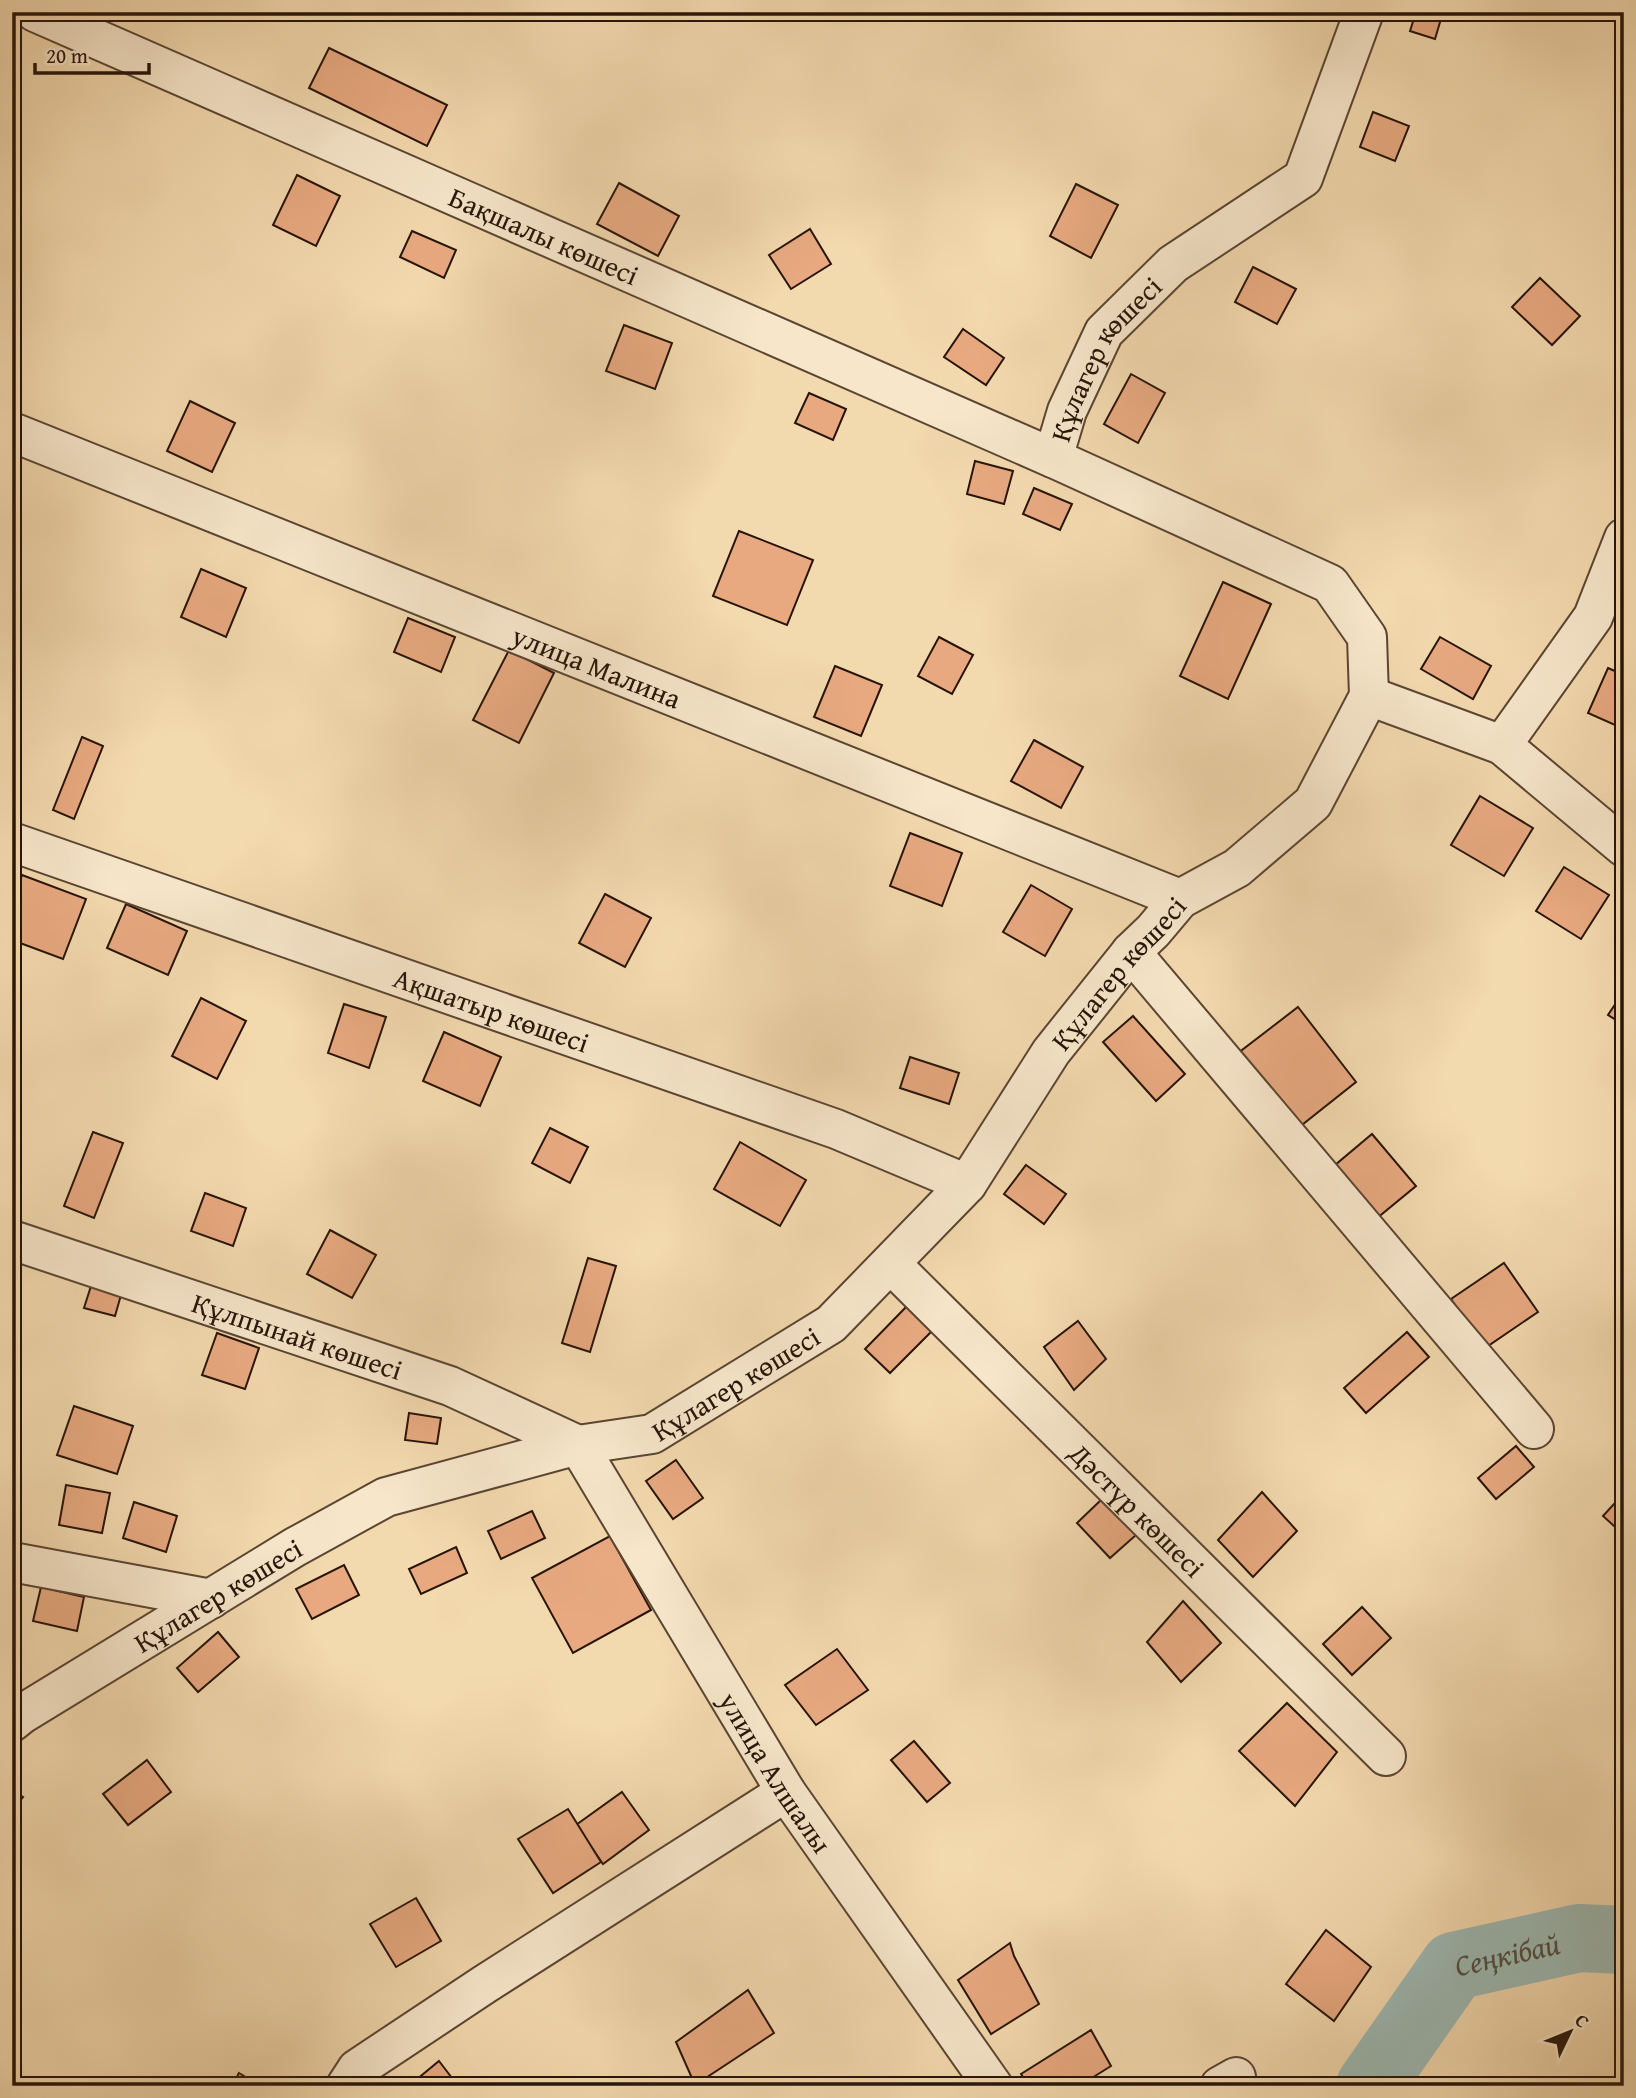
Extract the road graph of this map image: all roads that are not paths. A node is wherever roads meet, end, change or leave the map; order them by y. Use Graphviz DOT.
graph roads {
  1 [pos="35,12"];
  2 [pos="1354,16"];
  3 [pos="12,432"];
  4 [pos="1053,458"];
  5 [pos="1624,538"];
  6 [pos="1369,696"];
  7 [pos="1502,745"];
  8 [pos="12,842"];
  9 [pos="1624,846"];
  10 [pos="1180,899"];
  11 [pos="1130,952"];
  12 [pos="967,1184"];
  13 [pos="12,1241"];
  14 [pos="891,1264"];
  15 [pos="1534,1429"];
  16 [pos="578,1445"];
  17 [pos="12,1562"];
  18 [pos="211,1599"];
  19 [pos="12,1722"];
  20 [pos="1385,1756"];
  21 [pos="786,1792"];
  22 [pos="346,2086"];
  23 [pos="993,2086"];
  1 -- 4 [label="street, Бақшалы көшесі"];
  2 -- 4 [label="street, Құлагер көшесі"];
  3 -- 10 [label="street, улица Малина"];
  4 -- 6 [label="street, Құлагер көшесі"];
  5 -- 7 [label="street"];
  6 -- 7 [label="street"];
  6 -- 10 [label="street, Құлагер көшесі"];
  7 -- 9 [label="street"];
  8 -- 12 [label="street, Ақшатыр көшесі"];
  10 -- 11 [label="street, Құлагер көшесі"];
  11 -- 12 [label="street, Құлагер көшесі"];
  11 -- 15 [label="street"];
  12 -- 14 [label="street, Құлагер көшесі"];
  13 -- 16 [label="street, Құлпынай көшесі"];
  14 -- 16 [label="street, Құлагер көшесі"];
  14 -- 20 [label="street, Дәстүр көшесі"];
  16 -- 18 [label="street, Құлагер көшесі"];
  16 -- 21 [label="street, улица Алшалы"];
  17 -- 18 [label="street"];
  18 -- 19 [label="street, Құлагер көшесі"];
  21 -- 22 [label="street"];
  21 -- 23 [label="street, улица Алшалы"];
}
